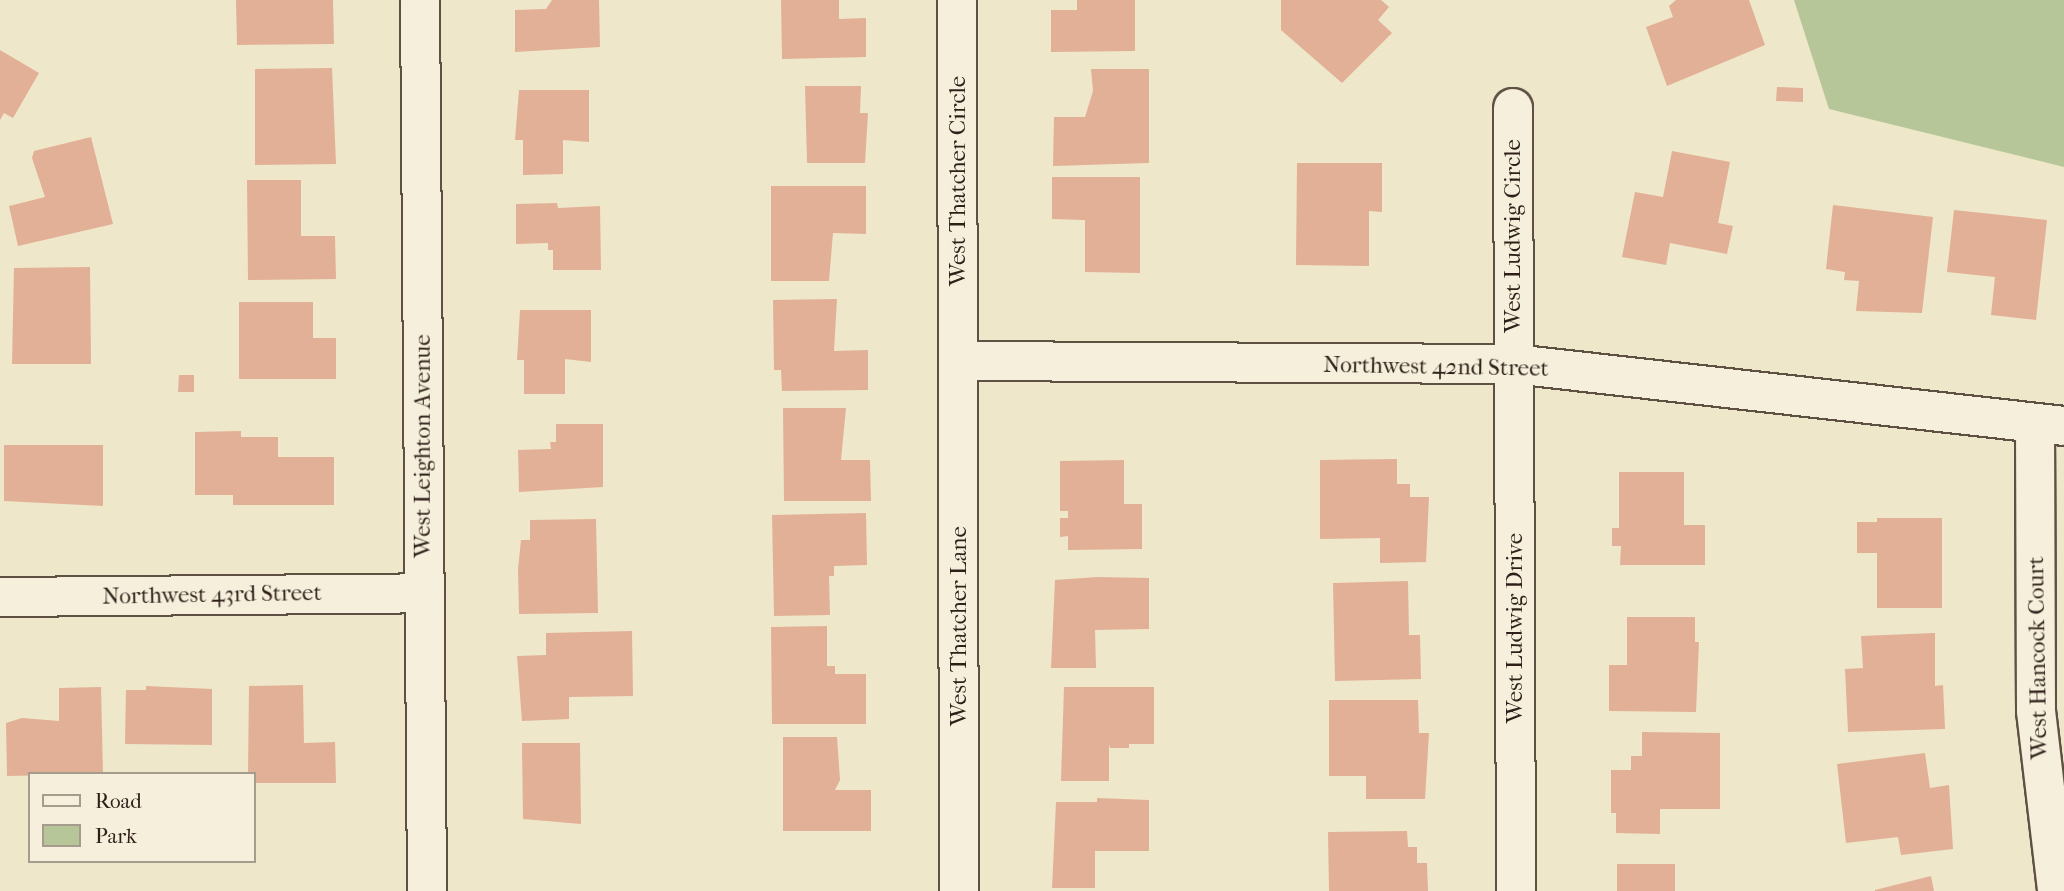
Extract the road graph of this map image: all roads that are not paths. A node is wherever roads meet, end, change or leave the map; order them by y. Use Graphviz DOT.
graph roads {
  1 [pos="420,0"];
  2 [pos="957,0"];
  3 [pos="1513,108"];
  4 [pos="959,361"];
  5 [pos="1514,365"];
  6 [pos="2049,425"];
  7 [pos="424,593"];
  8 [pos="0,597"];
  9 [pos="428,891"];
  10 [pos="959,891"];
  11 [pos="1516,891"];
  12 [pos="2057,891"];
  1 -- 7 [label="street, West Leighton Avenue"];
  2 -- 4 [label="street, West Thatcher Circle"];
  3 -- 5 [label="street, West Ludwig Circle"];
  4 -- 5 [label="street, Northwest 42nd Street"];
  4 -- 10 [label="street, West Thatcher Lane"];
  5 -- 6 [label="street, Northwest 42nd Street"];
  5 -- 11 [label="street, West Ludwig Drive"];
  6 -- 12 [label="street, West Hancock Court"];
  7 -- 8 [label="street, Northwest 43rd Street"];
  7 -- 9 [label="street, West Leighton Avenue"];
}
